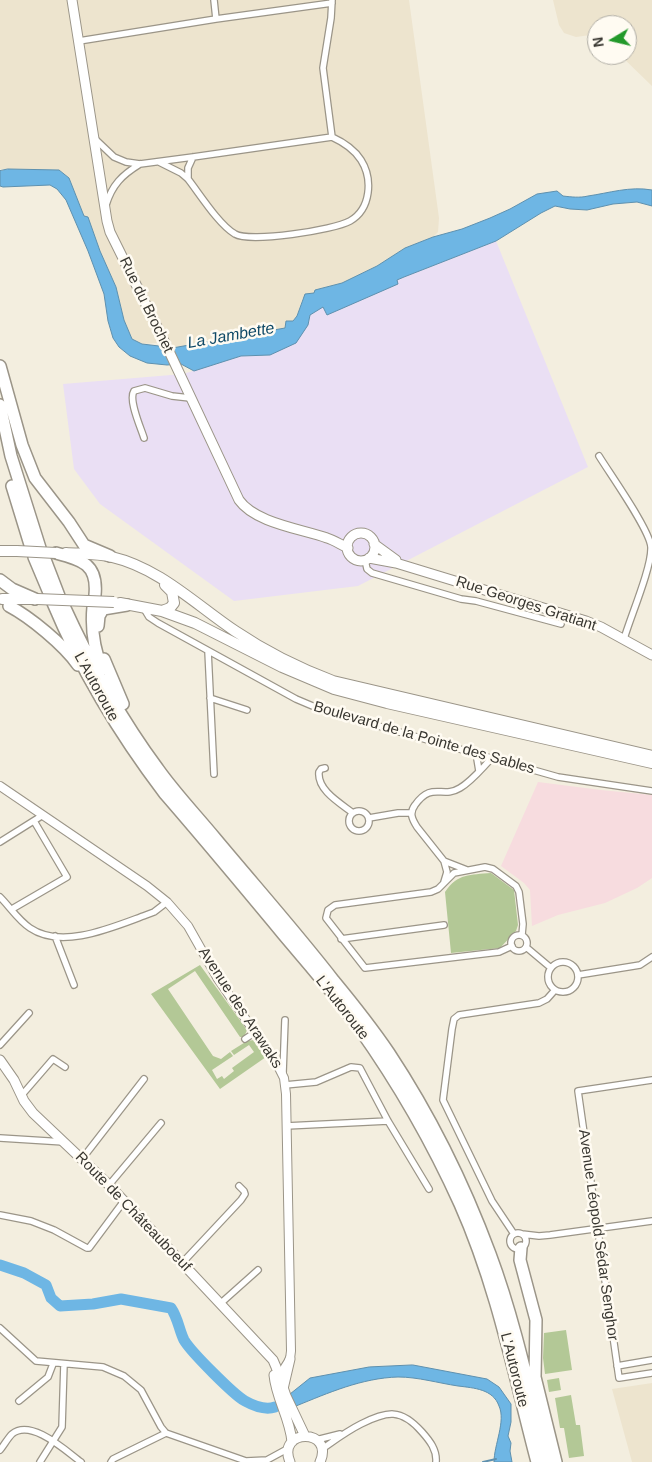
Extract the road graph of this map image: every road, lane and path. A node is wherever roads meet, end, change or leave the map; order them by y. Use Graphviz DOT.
graph roads {
  1 [pos="72,0"];
  2 [pos="214,0"];
  3 [pos="332,2"];
  4 [pos="216,19"];
  5 [pos="79,42"];
  6 [pos="93,137"];
  7 [pos="332,137"];
  8 [pos="193,157"];
  9 [pos="159,162"];
  10 [pos="140,164"];
  11 [pos="188,179"];
  12 [pos="104,210"];
  13 [pos="0,366"];
  14 [pos="190,398"];
  15 [pos="0,405"];
  16 [pos="0,438"];
  17 [pos="144,438"];
  18 [pos="599,456"];
  19 [pos="352,536"];
  20 [pos="330,538"];
  21 [pos="374,544"];
  22 [pos="652,547"];
  23 [pos="348,548"];
  24 [pos="0,551"];
  25 [pos="37,552"];
  26 [pos="56,553"];
  27 [pos="110,556"];
  28 [pos="367,559"];
  29 [pos="396,561"];
  30 [pos="149,571"];
  31 [pos="0,580"];
  32 [pos="95,595"];
  33 [pos="36,599"];
  34 [pos="56,599"];
  35 [pos="5,602"];
  36 [pos="114,604"];
  37 [pos="127,604"];
  38 [pos="93,607"];
  39 [pos="143,607"];
  40 [pos="162,612"];
  41 [pos="561,624"];
  42 [pos="624,638"];
  43 [pos="208,651"];
  44 [pos="652,654"];
  45 [pos="210,698"];
  46 [pos="106,706"];
  47 [pos="124,708"];
  48 [pos="247,710"];
  49 [pos="589,741"];
  50 [pos="652,750"];
  51 [pos="476,753"];
  52 [pos="652,756"];
  53 [pos="492,758"];
  54 [pos="652,764"];
  55 [pos="325,768"];
  56 [pos="159,770"];
  57 [pos="479,771"];
  58 [pos="214,774"];
  59 [pos="0,786"];
  60 [pos="652,791"];
  61 [pos="353,813"];
  62 [pos="411,813"];
  63 [pos="42,815"];
  64 [pos="369,818"];
  65 [pos="34,821"];
  66 [pos="0,842"];
  67 [pos="444,861"];
  68 [pos="467,870"];
  69 [pos="444,882"];
  70 [pos="0,897"];
  71 [pos="167,902"];
  72 [pos="12,909"];
  73 [pos="444,924"];
  74 [pos="522,935"];
  75 [pos="55,936"];
  76 [pos="341,939"];
  77 [pos="512,946"];
  78 [pos="526,947"];
  79 [pos="652,957"];
  80 [pos="649,962"];
  81 [pos="551,968"];
  82 [pos="578,975"];
  83 [pos="74,985"];
  84 [pos="555,990"];
  85 [pos="29,1013"];
  86 [pos="285,1020"];
  87 [pos="254,1032"];
  88 [pos="245,1039"];
  89 [pos="0,1045"];
  90 [pos="0,1060"];
  91 [pos="65,1067"];
  92 [pos="283,1074"];
  93 [pos="144,1079"];
  94 [pos="652,1080"];
  95 [pos="285,1085"];
  96 [pos="21,1096"];
  97 [pos="388,1121"];
  98 [pos="161,1123"];
  99 [pos="286,1126"];
  100 [pos="0,1138"];
  101 [pos="64,1142"];
  102 [pos="82,1159"];
  103 [pos="109,1185"];
  104 [pos="239,1186"];
  105 [pos="429,1189"];
  106 [pos="124,1201"];
  107 [pos="0,1215"];
  108 [pos="652,1221"];
  109 [pos="598,1229"];
  110 [pos="514,1234"];
  111 [pos="522,1234"];
  112 [pos="539,1236"];
  113 [pos="523,1244"];
  114 [pos="183,1262"];
  115 [pos="258,1270"];
  116 [pos="505,1299"];
  117 [pos="221,1304"];
  118 [pos="0,1328"];
  119 [pos="290,1359"];
  120 [pos="652,1360"];
  121 [pos="53,1364"];
  122 [pos="64,1364"];
  123 [pos="617,1366"];
  124 [pos="652,1373"];
  125 [pos="280,1389"];
  126 [pos="19,1401"];
  127 [pos="288,1410"];
  128 [pos="542,1410"];
  129 [pos="166,1433"];
  130 [pos="344,1433"];
  131 [pos="305,1436"];
  132 [pos="316,1440"];
  133 [pos="53,1442"];
  134 [pos="291,1445"];
  135 [pos="0,1450"];
  136 [pos="274,1457"];
  137 [pos="323,1457"];
  138 [pos="290,1460"];
  139 [pos="267,1461"];
  140 [pos="40,1462"];
  141 [pos="81,1462"];
  142 [pos="111,1462"];
  143 [pos="436,1462"];
  144 [pos="537,1462"];
  145 [pos="547,1462"];
  146 [pos="556,1462"];
  1 -- 5 [label="main road, Rue du Brochet"];
  2 -- 4 [label="street"];
  3 -- 4 [label="street"];
  3 -- 7 [label="street"];
  4 -- 5 [label="street"];
  5 -- 6 [label="main road, Rue du Brochet"];
  6 -- 10 [label="street"];
  6 -- 12 [label="main road, Rue du Brochet"];
  7 -- 8 [label="street"];
  7 -- 11 [label="street"];
  8 -- 9 [label="street"];
  8 -- 11 [label="street"];
  9 -- 10 [label="street"];
  9 -- 11 [label="street"];
  10 -- 12 [label="street"];
  12 -- 14 [label="main road, Rue du Brochet"];
  13 -- 27 [label="highway"];
  14 -- 17 [label="street"];
  14 -- 20 [label="main road, Rue du Brochet"];
  15 -- 25 [label="highway, L'Autoroute"];
  16 -- 25 [label="highway, L'Autoroute"];
  18 -- 22 [label="street"];
  19 -- 20 [label="main road, Rue du Brochet"];
  19 -- 21 [label="main road"];
  19 -- 23 [label="main road"];
  20 -- 23 [label="main road, Rue du Brochet"];
  21 -- 28 [label="main road"];
  21 -- 29 [label="main road"];
  22 -- 42 [label="street"];
  23 -- 28 [label="main road"];
  24 -- 26 [label="main road, bridge"];
  25 -- 34 [label="highway, L'Autoroute"];
  26 -- 27 [label="main road"];
  26 -- 32 [label="highway"];
  27 -- 30 [label="main road"];
  28 -- 29 [label="main road"];
  28 -- 41 [label="street"];
  29 -- 42 [label="main road, Rue Georges Gratiant"];
  30 -- 40 [label="main road"];
  30 -- 49 [label="main road"];
  31 -- 33 [label="highway"];
  33 -- 35 [label="main road"];
  33 -- 36 [label="main road, bridge"];
  34 -- 46 [label="highway, L'Autoroute"];
  34 -- 56 [label="highway, L'Autoroute"];
  35 -- 46 [label="highway"];
  36 -- 37 [label="highway"];
  36 -- 47 [label="highway"];
  37 -- 39 [label="main road"];
  38 -- 47 [label="highway"];
  39 -- 40 [label="main road"];
  39 -- 43 [label="street, Boulevard de la Pointe des Sables"];
  40 -- 54 [label="main road"];
  42 -- 44 [label="main road, Rue Georges Gratiant"];
  43 -- 45 [label="street"];
  43 -- 51 [label="street, Boulevard de la Pointe des Sables"];
  45 -- 48 [label="street"];
  45 -- 58 [label="street"];
  46 -- 144 [label="highway, L'Autoroute"];
  47 -- 56 [label="highway"];
  49 -- 50 [label="main road"];
  49 -- 52 [label="main road"];
  51 -- 53 [label="street, Boulevard de la Pointe des Sables"];
  51 -- 57 [label="street"];
  53 -- 57 [label="street"];
  53 -- 60 [label="street, Boulevard de la Pointe des Sables"];
  55 -- 61 [label="street"];
  56 -- 116 [label="highway, L'Autoroute"];
  57 -- 62 [label="street"];
  59 -- 63 [label="street, Avenue des Arawaks"];
  61 -- 64 [label="street"];
  61 -- 64 [label="street"];
  62 -- 64 [label="street"];
  62 -- 67 [label="street"];
  63 -- 65 [label="street"];
  63 -- 71 [label="street, Avenue des Arawaks"];
  65 -- 66 [label="street"];
  65 -- 72 [label="street"];
  67 -- 68 [label="street"];
  67 -- 69 [label="street"];
  68 -- 69 [label="street"];
  68 -- 74 [label="street"];
  69 -- 76 [label="street"];
  70 -- 72 [label="street"];
  71 -- 75 [label="street"];
  71 -- 87 [label="street, Avenue des Arawaks"];
  72 -- 75 [label="street"];
  73 -- 76 [label="street"];
  74 -- 77 [label="street"];
  74 -- 78 [label="street"];
  75 -- 83 [label="street"];
  76 -- 77 [label="street"];
  77 -- 78 [label="street"];
  78 -- 81 [label="street"];
  79 -- 80 [label="street"];
  80 -- 82 [label="street"];
  81 -- 82 [label="street"];
  81 -- 84 [label="street"];
  82 -- 84 [label="street"];
  84 -- 110 [label="street"];
  85 -- 89 [label="street"];
  86 -- 92 [label="street"];
  87 -- 88 [label="street"];
  87 -- 92 [label="street, Avenue des Arawaks"];
  90 -- 96 [label="main road, Route de Châteauboeuf"];
  91 -- 96 [label="street"];
  92 -- 95 [label="street, Avenue des Arawaks"];
  93 -- 102 [label="street"];
  94 -- 109 [label="street, Avenue Léopold Sédar Senghor"];
  95 -- 97 [label="street"];
  95 -- 99 [label="street, Avenue des Arawaks"];
  96 -- 101 [label="main road, Route de Châteauboeuf"];
  97 -- 99 [label="street"];
  97 -- 105 [label="street"];
  98 -- 103 [label="street"];
  99 -- 119 [label="street, Avenue des Arawaks"];
  100 -- 101 [label="street"];
  101 -- 102 [label="main road, Route de Châteauboeuf"];
  102 -- 103 [label="main road, Route de Châteauboeuf"];
  103 -- 106 [label="main road, Route de Châteauboeuf"];
  104 -- 114 [label="street"];
  106 -- 107 [label="street"];
  106 -- 114 [label="main road, Route de Châteauboeuf"];
  108 -- 109 [label="street"];
  109 -- 112 [label="street"];
  109 -- 123 [label="street, Avenue Léopold Sédar Senghor"];
  110 -- 111 [label="street"];
  110 -- 113 [label="street"];
  111 -- 112 [label="street"];
  111 -- 113 [label="street"];
  112 -- 113 [label="street"];
  113 -- 128 [label="highway"];
  114 -- 117 [label="main road, Route de Châteauboeuf"];
  115 -- 117 [label="street"];
  116 -- 128 [label="highway"];
  116 -- 145 [label="highway, L'Autoroute"];
  117 -- 125 [label="main road, Route de Châteauboeuf"];
  118 -- 121 [label="street"];
  119 -- 125 [label="main road"];
  119 -- 125 [label="street"];
  120 -- 123 [label="street"];
  121 -- 122 [label="street"];
  121 -- 126 [label="street"];
  122 -- 129 [label="street"];
  122 -- 133 [label="street"];
  123 -- 124 [label="street, Avenue Léopold Sédar Senghor"];
  125 -- 127 [label="main road, Route de Châteauboeuf"];
  127 -- 131 [label="main road, Route de Châteauboeuf"];
  127 -- 134 [label="main road, Route de Châteauboeuf"];
  128 -- 146 [label="highway"];
  129 -- 139 [label="street"];
  129 -- 142 [label="street"];
  130 -- 132 [label="street"];
  130 -- 137 [label="street"];
  130 -- 143 [label="street"];
  131 -- 132 [label="main road"];
  131 -- 134 [label="main road"];
  132 -- 137 [label="main road"];
  133 -- 135 [label="street"];
  133 -- 140 [label="street"];
  133 -- 141 [label="street"];
  134 -- 136 [label="street"];
  134 -- 138 [label="main road, Route de Châteauboeuf"];
  136 -- 138 [label="street"];
  136 -- 139 [label="street"];
}
